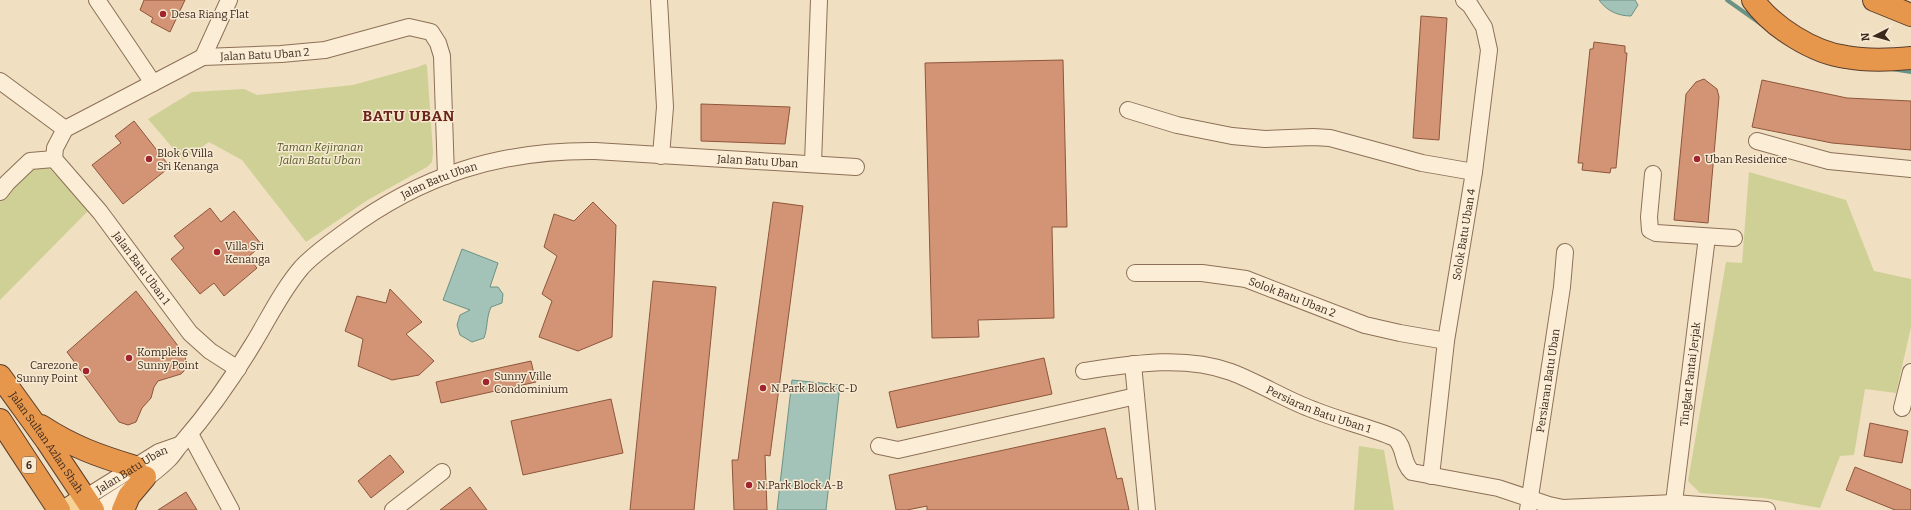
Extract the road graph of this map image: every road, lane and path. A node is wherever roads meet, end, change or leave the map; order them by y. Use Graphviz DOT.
graph roads {
  1 [pos="97,0"];
  2 [pos="229,0"];
  3 [pos="659,0"];
  4 [pos="819,0"];
  5 [pos="1464,0"];
  6 [pos="1753,0"];
  7 [pos="1874,0"];
  8 [pos="1911,15"];
  9 [pos="203,57"];
  10 [pos="1911,58"];
  11 [pos="153,83"];
  12 [pos="4,90"];
  13 [pos="1128,110"];
  14 [pos="65,129"];
  15 [pos="1757,141"];
  16 [pos="661,156"];
  17 [pos="54,159"];
  18 [pos="813,163"];
  19 [pos="856,167"];
  20 [pos="1911,169"];
  21 [pos="1474,172"];
  22 [pos="1653,174"];
  23 [pos="446,176"];
  24 [pos="0,192"];
  25 [pos="1707,237"];
  26 [pos="1734,238"];
  27 [pos="1564,252"];
  28 [pos="1135,273"];
  29 [pos="1446,341"];
  30 [pos="1133,364"];
  31 [pos="238,369"];
  32 [pos="1084,371"];
  33 [pos="1911,372"];
  34 [pos="0,376"];
  35 [pos="1136,396"];
  36 [pos="1902,408"];
  37 [pos="0,420"];
  38 [pos="33,421"];
  39 [pos="185,439"];
  40 [pos="879,446"];
  41 [pos="140,472"];
  42 [pos="442,472"];
  43 [pos="1430,476"];
  44 [pos="1529,504"];
  45 [pos="1673,506"];
  46 [pos="86,507"];
  47 [pos="59,510"];
  48 [pos="123,510"];
  49 [pos="231,510"];
  50 [pos="393,510"];
  51 [pos="1147,510"];
  52 [pos="1767,510"];
  1 -- 11 [label="street"];
  2 -- 9 [label="street"];
  3 -- 16 [label="street"];
  4 -- 18 [label="street, Jalan Batu Uban"];
  5 -- 21 [label="street, Solok Batu Uban 4"];
  6 -- 10 [label="highway"];
  7 -- 8 [label="highway"];
  9 -- 11 [label="street, Jalan Batu Uban 2"];
  9 -- 23 [label="street, Jalan Batu Uban 2"];
  11 -- 14 [label="street, Jalan Batu Uban 2"];
  12 -- 14 [label="street"];
  13 -- 21 [label="street"];
  14 -- 17 [label="street"];
  15 -- 20 [label="street"];
  16 -- 18 [label="street, Jalan Batu Uban"];
  16 -- 23 [label="street, Jalan Batu Uban"];
  17 -- 24 [label="street"];
  17 -- 31 [label="street, Jalan Batu Uban 1"];
  18 -- 19 [label="street, Jalan Batu Uban"];
  21 -- 29 [label="street, Solok Batu Uban 4"];
  22 -- 25 [label="street"];
  23 -- 31 [label="street, Jalan Batu Uban"];
  25 -- 26 [label="street"];
  25 -- 45 [label="street, Tingkat Pantai Jerjak"];
  27 -- 44 [label="street, Persiaran Batu Uban"];
  28 -- 29 [label="street, Solok Batu Uban 2"];
  29 -- 43 [label="street, Solok Batu Uban 4"];
  30 -- 32 [label="street, Persiaran Batu Uban 1"];
  30 -- 35 [label="street"];
  30 -- 43 [label="street, Persiaran Batu Uban 1"];
  31 -- 39 [label="street, Jalan Batu Uban"];
  33 -- 36 [label="street"];
  34 -- 38 [label="highway, Jalan Sultan Azlan Shah"];
  35 -- 40 [label="street"];
  35 -- 51 [label="street"];
  37 -- 47 [label="highway, 6"];
  38 -- 41 [label="highway"];
  38 -- 46 [label="highway, Jalan Sultan Azlan Shah"];
  39 -- 41 [label="street, Jalan Batu Uban"];
  39 -- 49 [label="street"];
  41 -- 46 [label="street, Jalan Batu Uban"];
  41 -- 48 [label="highway"];
  42 -- 50 [label="street"];
  43 -- 44 [label="street, Persiaran Batu Uban 1"];
  44 -- 45 [label="street, Persiaran Batu Uban 1"];
  45 -- 52 [label="street, Persiaran Batu Uban 1"];
}
